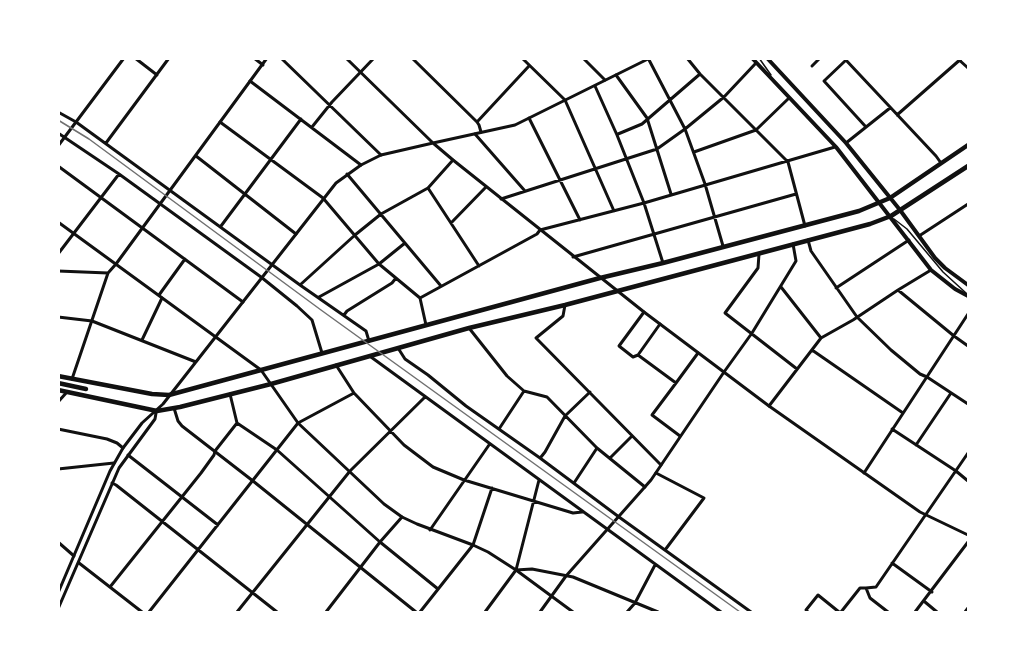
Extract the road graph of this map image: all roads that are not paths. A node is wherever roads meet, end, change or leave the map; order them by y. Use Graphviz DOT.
graph roads {
  1 [pos="135,58"];
  2 [pos="169,58"];
  3 [pos="254,58"];
  4 [pos="267,58"];
  5 [pos="281,58"];
  6 [pos="346,58"];
  7 [pos="374,58"];
  8 [pos="412,58"];
  9 [pos="522,58"];
  10 [pos="583,58"];
  11 [pos="687,58"];
  12 [pos="752,58"];
  13 [pos="767,58"];
  14 [pos="820,58"];
  15 [pos="124,59"];
  16 [pos="649,59"];
  17 [pos="960,59"];
  18 [pos="845,60"];
  19 [pos="758,61"];
  20 [pos="263,65"];
  21 [pos="530,66"];
  22 [pos="812,66"];
  23 [pos="969,68"];
  24 [pos="361,72"];
  25 [pos="700,74"];
  26 [pos="157,75"];
  27 [pos="616,75"];
  28 [pos="605,80"];
  29 [pos="250,81"];
  30 [pos="596,86"];
  31 [pos="724,96"];
  32 [pos="789,98"];
  33 [pos="669,99"];
  34 [pos="565,100"];
  35 [pos="330,105"];
  36 [pos="890,108"];
  37 [pos="58,112"];
  38 [pos="897,115"];
  39 [pos="529,118"];
  40 [pos="647,118"];
  41 [pos="301,119"];
  42 [pos="76,122"];
  43 [pos="220,122"];
  44 [pos="477,122"];
  45 [pos="312,127"];
  46 [pos="866,127"];
  47 [pos="685,129"];
  48 [pos="756,130"];
  49 [pos="481,132"];
  50 [pos="58,133"];
  51 [pos="475,134"];
  52 [pos="617,135"];
  53 [pos="65,137"];
  54 [pos="433,142"];
  55 [pos="106,143"];
  56 [pos="846,143"];
  57 [pos="969,145"];
  58 [pos="58,146"];
  59 [pos="836,147"];
  60 [pos="657,149"];
  61 [pos="694,152"];
  62 [pos="381,155"];
  63 [pos="196,156"];
  64 [pos="271,159"];
  65 [pos="626,159"];
  66 [pos="453,160"];
  67 [pos="788,162"];
  68 [pos="941,163"];
  69 [pos="361,165"];
  70 [pos="58,166"];
  71 [pos="969,166"];
  72 [pos="596,169"];
  73 [pos="119,174"];
  74 [pos="347,174"];
  75 [pos="561,180"];
  76 [pos="705,184"];
  77 [pos="486,187"];
  78 [pos="428,188"];
  79 [pos="171,190"];
  80 [pos="525,191"];
  81 [pos="244,194"];
  82 [pos="671,194"];
  83 [pos="796,194"];
  84 [pos="101,197"];
  85 [pos="323,198"];
  86 [pos="890,198"];
  87 [pos="501,199"];
  88 [pos="880,202"];
  89 [pos="644,203"];
  90 [pos="969,204"];
  91 [pos="160,205"];
  92 [pos="900,210"];
  93 [pos="614,211"];
  94 [pos="381,214"];
  95 [pos="715,216"];
  96 [pos="891,216"];
  97 [pos="580,220"];
  98 [pos="58,222"];
  99 [pos="451,224"];
  100 [pos="220,226"];
  101 [pos="805,226"];
  102 [pos="143,228"];
  103 [pos="540,230"];
  104 [pos="654,233"];
  105 [pos="74,234"];
  106 [pos="296,234"];
  107 [pos="355,235"];
  108 [pos="919,236"];
  109 [pos="808,240"];
  110 [pos="909,240"];
  111 [pos="405,243"];
  112 [pos="793,244"];
  113 [pos="723,246"];
  114 [pos="759,253"];
  115 [pos="58,254"];
  116 [pos="573,257"];
  117 [pos="185,259"];
  118 [pos="663,263"];
  119 [pos="116,264"];
  120 [pos="272,264"];
  121 [pos="379,264"];
  122 [pos="479,266"];
  123 [pos="931,270"];
  124 [pos="58,271"];
  125 [pos="108,273"];
  126 [pos="261,278"];
  127 [pos="396,278"];
  128 [pos="600,278"];
  129 [pos="300,285"];
  130 [pos="969,285"];
  131 [pos="441,286"];
  132 [pos="781,287"];
  133 [pos="836,288"];
  134 [pos="898,290"];
  135 [pos="617,291"];
  136 [pos="969,295"];
  137 [pos="160,296"];
  138 [pos="319,297"];
  139 [pos="420,298"];
  140 [pos="243,302"];
  141 [pos="565,305"];
  142 [pos="644,312"];
  143 [pos="969,314"];
  144 [pos="344,315"];
  145 [pos="58,317"];
  146 [pos="857,317"];
  147 [pos="92,321"];
  148 [pos="660,324"];
  149 [pos="426,326"];
  150 [pos="469,328"];
  151 [pos="752,333"];
  152 [pos="954,336"];
  153 [pos="215,337"];
  154 [pos="821,338"];
  155 [pos="142,340"];
  156 [pos="369,341"];
  157 [pos="969,346"];
  158 [pos="398,348"];
  159 [pos="812,350"];
  160 [pos="322,353"];
  161 [pos="698,353"];
  162 [pos="638,355"];
  163 [pos="369,356"];
  164 [pos="196,362"];
  165 [pos="336,365"];
  166 [pos="797,369"];
  167 [pos="261,370"];
  168 [pos="724,372"];
  169 [pos="58,376"];
  170 [pos="927,377"];
  171 [pos="72,379"];
  172 [pos="58,383"];
  173 [pos="676,383"];
  174 [pos="271,384"];
  175 [pos="86,389"];
  176 [pos="58,390"];
  177 [pos="524,391"];
  178 [pos="67,392"];
  179 [pos="590,392"];
  180 [pos="354,393"];
  181 [pos="951,393"];
  182 [pos="230,394"];
  183 [pos="169,395"];
  184 [pos="425,397"];
  185 [pos="58,402"];
  186 [pos="969,404"];
  187 [pos="769,406"];
  188 [pos="174,408"];
  189 [pos="157,411"];
  190 [pos="903,414"];
  191 [pos="565,416"];
  192 [pos="237,423"];
  193 [pos="298,423"];
  194 [pos="58,429"];
  195 [pos="498,429"];
  196 [pos="892,429"];
  197 [pos="390,431"];
  198 [pos="632,436"];
  199 [pos="680,436"];
  200 [pos="489,444"];
  201 [pos="916,445"];
  202 [pos="123,448"];
  203 [pos="597,448"];
  204 [pos="277,450"];
  205 [pos="215,451"];
  206 [pos="969,453"];
  207 [pos="128,455"];
  208 [pos="540,458"];
  209 [pos="610,458"];
  210 [pos="114,463"];
  211 [pos="661,465"];
  212 [pos="58,469"];
  213 [pos="350,471"];
  214 [pos="956,471"];
  215 [pos="656,473"];
  216 [pos="864,473"];
  217 [pos="464,480"];
  218 [pos="539,480"];
  219 [pos="254,481"];
  220 [pos="969,481"];
  221 [pos="112,483"];
  222 [pos="574,483"];
  223 [pos="645,487"];
  224 [pos="492,488"];
  225 [pos="181,496"];
  226 [pos="329,496"];
  227 [pos="533,501"];
  228 [pos="584,512"];
  229 [pos="924,515"];
  230 [pos="402,517"];
  231 [pos="619,517"];
  232 [pos="162,522"];
  233 [pos="218,525"];
  234 [pos="308,525"];
  235 [pos="430,530"];
  236 [pos="607,530"];
  237 [pos="969,536"];
  238 [pos="58,542"];
  239 [pos="380,542"];
  240 [pos="969,542"];
  241 [pos="473,545"];
  242 [pos="198,550"];
  243 [pos="666,550"];
  244 [pos="74,556"];
  245 [pos="79,562"];
  246 [pos="892,562"];
  247 [pos="655,565"];
  248 [pos="360,568"];
  249 [pos="516,570"];
  250 [pos="566,576"];
  251 [pos="110,587"];
  252 [pos="866,588"];
  253 [pos="438,589"];
  254 [pos="932,592"];
  255 [pos="58,593"];
  256 [pos="252,593"];
  257 [pos="552,596"];
  258 [pos="925,602"];
  259 [pos="635,603"];
  260 [pos="713,607"];
  261 [pos="882,608"];
  262 [pos="969,608"];
  263 [pos="58,609"];
  264 [pos="142,612"];
  265 [pos="149,612"];
  266 [pos="237,612"];
  267 [pos="277,612"];
  268 [pos="326,612"];
  269 [pos="418,612"];
  270 [pos="485,612"];
  271 [pos="540,612"];
  272 [pos="573,612"];
  273 [pos="627,612"];
  274 [pos="658,612"];
  275 [pos="709,612"];
  276 [pos="722,612"];
  277 [pos="751,612"];
  278 [pos="808,612"];
  279 [pos="840,612"];
  280 [pos="879,612"];
  281 [pos="888,612"];
  282 [pos="915,612"];
  283 [pos="937,612"];
  284 [pos="965,612"];
  1 -- 26 [label="street"];
  2 -- 26 [label="street"];
  3 -- 20 [label="street"];
  4 -- 20 [label="street"];
  5 -- 35 [label="street"];
  6 -- 24 [label="street"];
  7 -- 24 [label="street"];
  8 -- 44 [label="street"];
  9 -- 21 [label="street"];
  10 -- 28 [label="street"];
  11 -- 25 [label="street"];
  12 -- 19 [label="main road"];
  13 -- 56 [label="main road"];
  14 -- 22 [label="street"];
  15 -- 42 [label="street"];
  16 -- 27 [label="street"];
  16 -- 33 [label="street"];
  17 -- 23 [label="street"];
  17 -- 38 [label="street"];
  18 -- 36 [label="street"];
  18 -- 46 [label="street"];
  19 -- 31 [label="street"];
  19 -- 32 [label="main road"];
  20 -- 29 [label="street"];
  21 -- 34 [label="street"];
  21 -- 44 [label="street"];
  24 -- 35 [label="street"];
  24 -- 54 [label="street"];
  25 -- 31 [label="street"];
  25 -- 33 [label="street"];
  26 -- 55 [label="street"];
  27 -- 28 [label="street"];
  27 -- 40 [label="street"];
  28 -- 30 [label="street"];
  29 -- 41 [label="street"];
  29 -- 43 [label="street"];
  30 -- 34 [label="street"];
  30 -- 52 [label="street"];
  31 -- 47 [label="street"];
  31 -- 48 [label="street"];
  32 -- 48 [label="street"];
  32 -- 59 [label="main road"];
  33 -- 40 [label="street"];
  33 -- 47 [label="street"];
  34 -- 39 [label="street"];
  34 -- 72 [label="street"];
  35 -- 45 [label="street"];
  35 -- 62 [label="street"];
  36 -- 38 [label="street"];
  36 -- 46 [label="street"];
  37 -- 42 [label="street"];
  38 -- 68 [label="street"];
  39 -- 49 [label="street"];
  39 -- 75 [label="street"];
  40 -- 52 [label="street"];
  40 -- 60 [label="street"];
  41 -- 45 [label="street"];
  41 -- 64 [label="street"];
  42 -- 53 [label="street"];
  42 -- 55 [label="street"];
  43 -- 63 [label="street"];
  43 -- 64 [label="street"];
  44 -- 49 [label="street"];
  45 -- 69 [label="street"];
  46 -- 56 [label="street"];
  47 -- 60 [label="street"];
  47 -- 61 [label="street"];
  48 -- 61 [label="street"];
  48 -- 67 [label="street"];
  49 -- 51 [label="street"];
  50 -- 53 [label="street"];
  51 -- 54 [label="street"];
  51 -- 80 [label="street"];
  52 -- 65 [label="street"];
  53 -- 58 [label="street"];
  53 -- 73 [label="street"];
  54 -- 62 [label="street"];
  54 -- 66 [label="street"];
  55 -- 79 [label="street"];
  56 -- 86 [label="main road"];
  57 -- 68 [label="highway"];
  59 -- 67 [label="street"];
  59 -- 88 [label="main road"];
  60 -- 65 [label="street"];
  60 -- 82 [label="street"];
  61 -- 76 [label="street"];
  62 -- 69 [label="street"];
  63 -- 79 [label="street"];
  63 -- 81 [label="street"];
  64 -- 81 [label="street"];
  64 -- 85 [label="street"];
  65 -- 72 [label="street"];
  65 -- 89 [label="street"];
  66 -- 77 [label="street"];
  66 -- 78 [label="street"];
  67 -- 76 [label="street"];
  67 -- 83 [label="street"];
  68 -- 86 [label="highway"];
  69 -- 74 [label="street"];
  70 -- 84 [label="street"];
  71 -- 92 [label="highway"];
  72 -- 75 [label="street"];
  72 -- 93 [label="street"];
  73 -- 84 [label="street"];
  73 -- 91 [label="street"];
  74 -- 85 [label="street"];
  74 -- 94 [label="street"];
  75 -- 80 [label="street"];
  75 -- 97 [label="street"];
  76 -- 82 [label="street"];
  76 -- 95 [label="street"];
  77 -- 87 [label="street"];
  77 -- 99 [label="street"];
  78 -- 94 [label="street"];
  78 -- 99 [label="street"];
  79 -- 91 [label="street"];
  79 -- 100 [label="street"];
  80 -- 87 [label="street"];
  81 -- 100 [label="street"];
  81 -- 106 [label="street"];
  82 -- 89 [label="street"];
  83 -- 95 [label="street"];
  83 -- 101 [label="street"];
  84 -- 102 [label="street"];
  84 -- 105 [label="street"];
  85 -- 106 [label="street"];
  85 -- 107 [label="street"];
  86 -- 88 [label="highway"];
  86 -- 92 [label="main road"];
  87 -- 103 [label="street"];
  88 -- 96 [label="main road"];
  88 -- 101 [label="highway"];
  89 -- 93 [label="street"];
  89 -- 104 [label="street"];
  90 -- 108 [label="street"];
  91 -- 102 [label="street"];
  91 -- 126 [label="street"];
  92 -- 96 [label="highway"];
  92 -- 108 [label="main road"];
  93 -- 97 [label="street"];
  94 -- 107 [label="street"];
  94 -- 111 [label="street"];
  95 -- 104 [label="street"];
  95 -- 113 [label="street"];
  96 -- 109 [label="highway"];
  96 -- 110 [label="main road"];
  96 -- 136 [label="lane"];
  97 -- 103 [label="street"];
  98 -- 105 [label="street"];
  99 -- 122 [label="street"];
  100 -- 120 [label="street"];
  101 -- 113 [label="highway"];
  102 -- 117 [label="street"];
  102 -- 119 [label="street"];
  103 -- 116 [label="street"];
  103 -- 122 [label="street"];
  104 -- 116 [label="street"];
  104 -- 118 [label="street"];
  105 -- 115 [label="street"];
  105 -- 119 [label="street"];
  106 -- 120 [label="street"];
  107 -- 121 [label="street"];
  107 -- 129 [label="street"];
  108 -- 130 [label="main road"];
  109 -- 112 [label="highway"];
  109 -- 133 [label="street"];
  110 -- 123 [label="main road"];
  110 -- 133 [label="street"];
  111 -- 121 [label="street"];
  111 -- 131 [label="street"];
  112 -- 114 [label="highway"];
  112 -- 132 [label="street"];
  113 -- 118 [label="highway"];
  114 -- 135 [label="highway"];
  114 -- 151 [label="street"];
  116 -- 128 [label="street"];
  117 -- 137 [label="street"];
  117 -- 140 [label="street"];
  118 -- 128 [label="highway"];
  119 -- 125 [label="street"];
  119 -- 137 [label="street"];
  120 -- 126 [label="street"];
  120 -- 129 [label="street"];
  121 -- 127 [label="street"];
  121 -- 138 [label="street"];
  122 -- 131 [label="street"];
  123 -- 134 [label="street"];
  123 -- 136 [label="main road"];
  124 -- 125 [label="street"];
  125 -- 147 [label="street"];
  126 -- 140 [label="street"];
  126 -- 160 [label="street"];
  127 -- 139 [label="street"];
  127 -- 144 [label="street"];
  128 -- 135 [label="street"];
  128 -- 149 [label="highway"];
  129 -- 138 [label="street"];
  131 -- 139 [label="street"];
  132 -- 151 [label="street"];
  132 -- 154 [label="street"];
  133 -- 146 [label="street"];
  134 -- 146 [label="street"];
  134 -- 152 [label="street"];
  135 -- 141 [label="highway"];
  135 -- 142 [label="street"];
  137 -- 153 [label="street"];
  137 -- 155 [label="street"];
  138 -- 144 [label="street"];
  139 -- 149 [label="street"];
  140 -- 153 [label="street"];
  141 -- 150 [label="highway"];
  141 -- 179 [label="street"];
  142 -- 148 [label="street"];
  142 -- 162 [label="street"];
  143 -- 152 [label="street"];
  144 -- 156 [label="street"];
  145 -- 147 [label="street"];
  146 -- 154 [label="street"];
  146 -- 170 [label="street"];
  147 -- 155 [label="street"];
  147 -- 171 [label="street"];
  148 -- 161 [label="street"];
  148 -- 162 [label="street"];
  149 -- 156 [label="highway"];
  150 -- 158 [label="highway"];
  150 -- 177 [label="street"];
  151 -- 166 [label="street"];
  151 -- 168 [label="street"];
  152 -- 157 [label="street"];
  152 -- 170 [label="street"];
  153 -- 164 [label="street"];
  153 -- 167 [label="street"];
  154 -- 159 [label="street"];
  155 -- 164 [label="street"];
  156 -- 160 [label="highway"];
  158 -- 163 [label="highway"];
  158 -- 195 [label="street"];
  159 -- 166 [label="street"];
  159 -- 190 [label="street"];
  160 -- 167 [label="highway"];
  161 -- 168 [label="street"];
  161 -- 173 [label="street"];
  162 -- 173 [label="street"];
  163 -- 165 [label="highway"];
  163 -- 184 [label="street"];
  164 -- 183 [label="street"];
  165 -- 174 [label="highway"];
  165 -- 180 [label="street"];
  166 -- 187 [label="street"];
  167 -- 174 [label="street"];
  167 -- 183 [label="highway"];
  168 -- 187 [label="street"];
  168 -- 199 [label="street"];
  169 -- 171 [label="highway"];
  170 -- 181 [label="street"];
  170 -- 190 [label="street"];
  171 -- 183 [label="highway"];
  172 -- 175 [label="highway"];
  173 -- 199 [label="street"];
  174 -- 182 [label="highway"];
  174 -- 193 [label="street"];
  176 -- 178 [label="highway"];
  177 -- 191 [label="street"];
  177 -- 195 [label="street"];
  178 -- 185 [label="street"];
  178 -- 189 [label="highway"];
  179 -- 191 [label="street"];
  179 -- 198 [label="street"];
  180 -- 193 [label="street"];
  180 -- 197 [label="street"];
  181 -- 186 [label="street"];
  181 -- 201 [label="street"];
  182 -- 188 [label="highway"];
  182 -- 192 [label="street"];
  183 -- 189 [label="street"];
  184 -- 197 [label="street"];
  184 -- 200 [label="street"];
  187 -- 216 [label="street"];
  188 -- 189 [label="highway"];
  188 -- 205 [label="street"];
  189 -- 202 [label="street"];
  189 -- 207 [label="street"];
  190 -- 196 [label="street"];
  191 -- 203 [label="street"];
  191 -- 208 [label="street"];
  192 -- 204 [label="street"];
  192 -- 205 [label="street"];
  193 -- 204 [label="street"];
  193 -- 213 [label="street"];
  194 -- 202 [label="street"];
  195 -- 208 [label="street"];
  196 -- 201 [label="street"];
  196 -- 216 [label="street"];
  197 -- 213 [label="street"];
  197 -- 217 [label="street"];
  198 -- 209 [label="street"];
  198 -- 211 [label="street"];
  199 -- 211 [label="street"];
  200 -- 217 [label="street"];
  200 -- 218 [label="street"];
  201 -- 214 [label="street"];
  202 -- 210 [label="street"];
  203 -- 209 [label="street"];
  203 -- 222 [label="street"];
  204 -- 219 [label="street"];
  204 -- 226 [label="street"];
  205 -- 219 [label="street"];
  205 -- 225 [label="street"];
  206 -- 214 [label="street"];
  207 -- 221 [label="street"];
  207 -- 225 [label="street"];
  208 -- 222 [label="street"];
  209 -- 223 [label="street"];
  210 -- 212 [label="street"];
  210 -- 244 [label="street"];
  211 -- 215 [label="street"];
  213 -- 226 [label="street"];
  213 -- 230 [label="street"];
  214 -- 220 [label="street"];
  214 -- 229 [label="street"];
  215 -- 223 [label="street"];
  215 -- 243 [label="street"];
  216 -- 229 [label="street"];
  217 -- 224 [label="street"];
  217 -- 235 [label="street"];
  218 -- 227 [label="street"];
  218 -- 228 [label="street"];
  219 -- 233 [label="street"];
  219 -- 234 [label="street"];
  221 -- 232 [label="street"];
  221 -- 245 [label="street"];
  222 -- 231 [label="street"];
  223 -- 231 [label="street"];
  224 -- 227 [label="street"];
  224 -- 241 [label="street"];
  225 -- 232 [label="street"];
  225 -- 233 [label="street"];
  226 -- 234 [label="street"];
  226 -- 239 [label="street"];
  227 -- 228 [label="street"];
  227 -- 249 [label="street"];
  228 -- 236 [label="street"];
  229 -- 237 [label="street"];
  229 -- 246 [label="street"];
  230 -- 235 [label="street"];
  230 -- 239 [label="street"];
  231 -- 236 [label="street"];
  231 -- 243 [label="street"];
  232 -- 242 [label="street"];
  232 -- 251 [label="street"];
  233 -- 242 [label="street"];
  234 -- 248 [label="street"];
  234 -- 256 [label="street"];
  235 -- 241 [label="street"];
  236 -- 247 [label="street"];
  236 -- 250 [label="street"];
  238 -- 244 [label="street"];
  239 -- 248 [label="street"];
  239 -- 253 [label="street"];
  240 -- 254 [label="street"];
  241 -- 249 [label="street"];
  241 -- 253 [label="street"];
  242 -- 256 [label="street"];
  242 -- 265 [label="street"];
  243 -- 277 [label="street"];
  244 -- 255 [label="street"];
  245 -- 251 [label="street"];
  245 -- 263 [label="street"];
  246 -- 252 [label="street"];
  246 -- 254 [label="street"];
  247 -- 259 [label="street"];
  247 -- 260 [label="street"];
  248 -- 268 [label="street"];
  248 -- 269 [label="street"];
  249 -- 250 [label="street"];
  249 -- 257 [label="street"];
  249 -- 270 [label="street"];
  250 -- 257 [label="street"];
  250 -- 259 [label="street"];
  251 -- 264 [label="street"];
  252 -- 261 [label="street"];
  252 -- 279 [label="street"];
  253 -- 269 [label="street"];
  254 -- 258 [label="street"];
  256 -- 266 [label="street"];
  256 -- 267 [label="street"];
  257 -- 271 [label="street"];
  257 -- 272 [label="street"];
  258 -- 282 [label="street"];
  258 -- 283 [label="street"];
  259 -- 273 [label="street"];
  259 -- 274 [label="street"];
  260 -- 275 [label="street"];
  260 -- 276 [label="street"];
  261 -- 280 [label="street"];
  261 -- 281 [label="street"];
  262 -- 284 [label="street"];
  278 -- 279 [label="street"];
}
